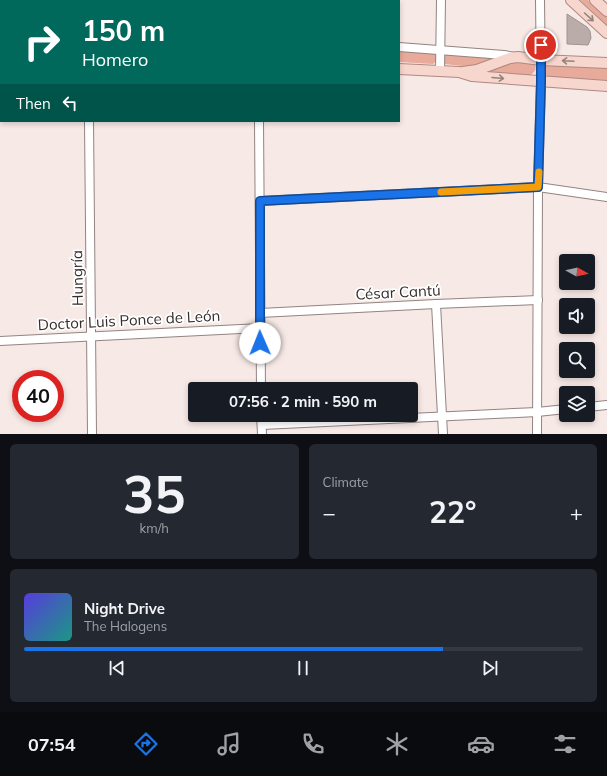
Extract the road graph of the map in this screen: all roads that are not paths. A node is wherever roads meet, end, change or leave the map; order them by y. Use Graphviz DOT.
graph roads {
  1 [pos="441,0"];
  2 [pos="540,0"];
  3 [pos="571,0"];
  4 [pos="595,0"];
  5 [pos="607,11"];
  6 [pos="607,33"];
  7 [pos="400,47"];
  8 [pos="441,50"];
  9 [pos="515,58"];
  10 [pos="541,60"];
  11 [pos="607,63"];
  12 [pos="400,69"];
  13 [pos="440,70"];
  14 [pos="460,72"];
  15 [pos="541,82"];
  16 [pos="607,86"];
  17 [pos="90,122"];
  18 [pos="259,122"];
  19 [pos="538,187"];
  20 [pos="607,196"];
  21 [pos="260,201"];
  22 [pos="538,300"];
  23 [pos="436,304"];
  24 [pos="260,313"];
  25 [pos="260,328"];
  26 [pos="91,336"];
  27 [pos="0,341"];
  28 [pos="261,382"];
  29 [pos="607,405"];
  30 [pos="595,406"];
  31 [pos="559,410"];
  32 [pos="537,412"];
  33 [pos="442,416"];
  34 [pos="262,422"];
  35 [pos="262,425"];
  36 [pos="92,434"];
  37 [pos="262,434"];
  38 [pos="443,434"];
  39 [pos="537,434"];
  1 -- 8 [label="street"];
  2 -- 10 [label="street"];
  3 -- 6 [label="main road, one-way"];
  4 -- 5 [label="main road"];
  7 -- 8 [label="street"];
  8 -- 9 [label="street"];
  8 -- 13 [label="street"];
  9 -- 10 [label="main road"];
  9 -- 14 [label="main road"];
  11 -- 10 [label="main road, one-way"];
  10 -- 15 [label="street"];
  12 -- 13 [label="main road"];
  13 -- 14 [label="main road"];
  14 -- 15 [label="main road, one-way"];
  15 -- 16 [label="main road"];
  15 -- 19 [label="street"];
  17 -- 26 [label="street, Hungría"];
  18 -- 21 [label="street"];
  19 -- 20 [label="street"];
  19 -- 21 [label="street"];
  19 -- 22 [label="street"];
  21 -- 24 [label="street"];
  22 -- 23 [label="street, César Cantú"];
  22 -- 32 [label="street"];
  23 -- 24 [label="street, César Cantú"];
  23 -- 33 [label="street"];
  24 -- 25 [label="street"];
  25 -- 26 [label="street, Doctor Luis Ponce de León"];
  25 -- 28 [label="street"];
  26 -- 27 [label="street, Doctor Luis Ponce de León"];
  26 -- 36 [label="street, Hungría"];
  29 -- 30 [label="street"];
  31 -- 32 [label="street"];
  32 -- 33 [label="street"];
  32 -- 39 [label="street"];
  33 -- 35 [label="street"];
  33 -- 38 [label="street"];
  34 -- 35 [label="street"];
  35 -- 37 [label="street"];
}
